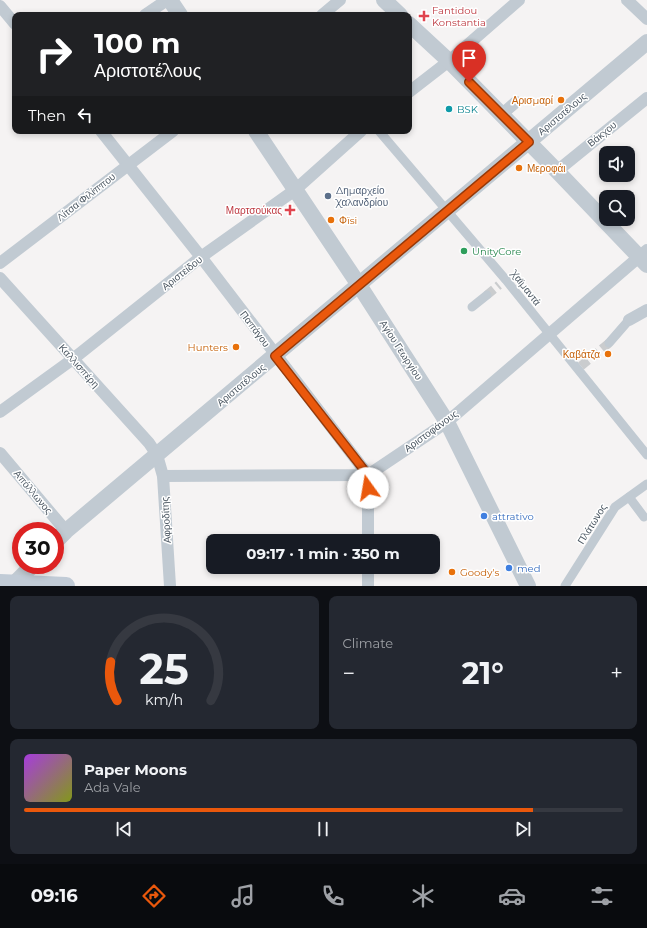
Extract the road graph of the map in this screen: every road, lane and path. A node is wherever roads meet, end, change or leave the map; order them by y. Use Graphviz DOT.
graph roads {
  1 [pos="167,0"];
  2 [pos="170,0"];
  3 [pos="340,0"];
  4 [pos="384,0"];
  5 [pos="519,0"];
  6 [pos="627,0"];
  7 [pos="0,6"];
  8 [pos="149,12"];
  9 [pos="178,12"];
  10 [pos="326,12"];
  11 [pos="397,12"];
  12 [pos="647,19"];
  13 [pos="12,20"];
  14 [pos="412,27"];
  15 [pos="647,42"];
  16 [pos="449,61"];
  17 [pos="412,90"];
  18 [pos="647,98"];
  19 [pos="516,102"];
  20 [pos="501,115"];
  21 [pos="103,134"];
  22 [pos="169,134"];
  23 [pos="258,134"];
  24 [pos="357,134"];
  25 [pos="382,134"];
  26 [pos="529,142"];
  27 [pos="129,165"];
  28 [pos="557,171"];
  29 [pos="295,190"];
  30 [pos="447,211"];
  31 [pos="201,257"];
  32 [pos="644,257"];
  33 [pos="0,263"];
  34 [pos="0,278"];
  35 [pos="359,285"];
  36 [pos="487,295"];
  37 [pos="472,307"];
  38 [pos="647,310"];
  39 [pos="629,320"];
  40 [pos="548,334"];
  41 [pos="609,343"];
  42 [pos="275,356"];
  43 [pos="73,359"];
  44 [pos="0,412"];
  45 [pos="447,422"];
  46 [pos="0,452"];
  47 [pos="157,455"];
  48 [pos="647,455"];
  49 [pos="368,475"];
  50 [pos="163,476"];
  51 [pos="647,484"];
  52 [pos="628,497"];
  53 [pos="644,517"];
  54 [pos="50,522"];
  55 [pos="64,533"];
  56 [pos="368,534"];
  57 [pos="22,574"];
  58 [pos="368,574"];
  59 [pos="9,584"];
  60 [pos="526,584"];
  61 [pos="66,586"];
  62 [pos="170,586"];
  63 [pos="368,586"];
  64 [pos="565,586"];
  1 -- 8 [label="street"];
  2 -- 9 [label="street"];
  3 -- 10 [label="street"];
  4 -- 11 [label="street"];
  5 -- 16 [label="street"];
  6 -- 12 [label="street"];
  7 -- 13 [label="street"];
  14 -- 16 [label="street"];
  15 -- 26 [label="street, Αριστοτέλους"];
  16 -- 17 [label="street"];
  16 -- 20 [label="street"];
  18 -- 28 [label="street, Βάκχου"];
  19 -- 20 [label="street"];
  20 -- 26 [label="street"];
  21 -- 27 [label="street, Παπάγου"];
  22 -- 27 [label="street, Λίτσα Φιλίππου"];
  23 -- 29 [label="street, Αγίου Γεωργίου"];
  24 -- 29 [label="street, Αριστείδου"];
  25 -- 30 [label="street, Χαϊμαντά"];
  26 -- 28 [label="street"];
  26 -- 30 [label="street, Αριστοτέλους"];
  27 -- 31 [label="street, Παπάγου"];
  27 -- 33 [label="street, Λίτσα Φιλίππου"];
  28 -- 32 [label="street"];
  29 -- 31 [label="street, Αριστείδου"];
  29 -- 35 [label="street, Αγίου Γεωργίου"];
  30 -- 35 [label="street, Αριστοτέλους"];
  30 -- 40 [label="street, Χαϊμαντά"];
  31 -- 42 [label="street, Παπάγου"];
  31 -- 43 [label="street, Αριστείδου"];
  32 -- 40 [label="street, Αριστοφάνους"];
  34 -- 43 [label="street, Καλλισπέρη"];
  35 -- 42 [label="street, Αριστοτέλους"];
  35 -- 45 [label="street, Αγίου Γεωργίου"];
  36 -- 37 [label="street"];
  38 -- 39 [label="street"];
  39 -- 41 [label="street"];
  40 -- 45 [label="street, Αριστοφάνους"];
  40 -- 48 [label="street, Χαϊμαντά"];
  42 -- 47 [label="street, Αριστοτέλους"];
  42 -- 49 [label="street, Παπάγου"];
  43 -- 44 [label="street, Αριστείδου"];
  43 -- 47 [label="street, Καλλισπέρη"];
  45 -- 49 [label="street, Αριστοφάνους"];
  45 -- 60 [label="street, Αγίου Γεωργίου"];
  46 -- 54 [label="street, Απόλλωνος"];
  47 -- 50 [label="street, Αφροδίτης"];
  47 -- 55 [label="street, Αριστοτέλους"];
  49 -- 50 [label="street"];
  49 -- 56 [label="street"];
  50 -- 62 [label="street, Αφροδίτης"];
  51 -- 52 [label="street, Πλάτωνος"];
  52 -- 53 [label="street"];
  52 -- 64 [label="street, Πλάτωνος"];
  57 -- 59 [label="street"];
  58 -- 63 [label="street"];
  59 -- 61 [label="main road"];
}
